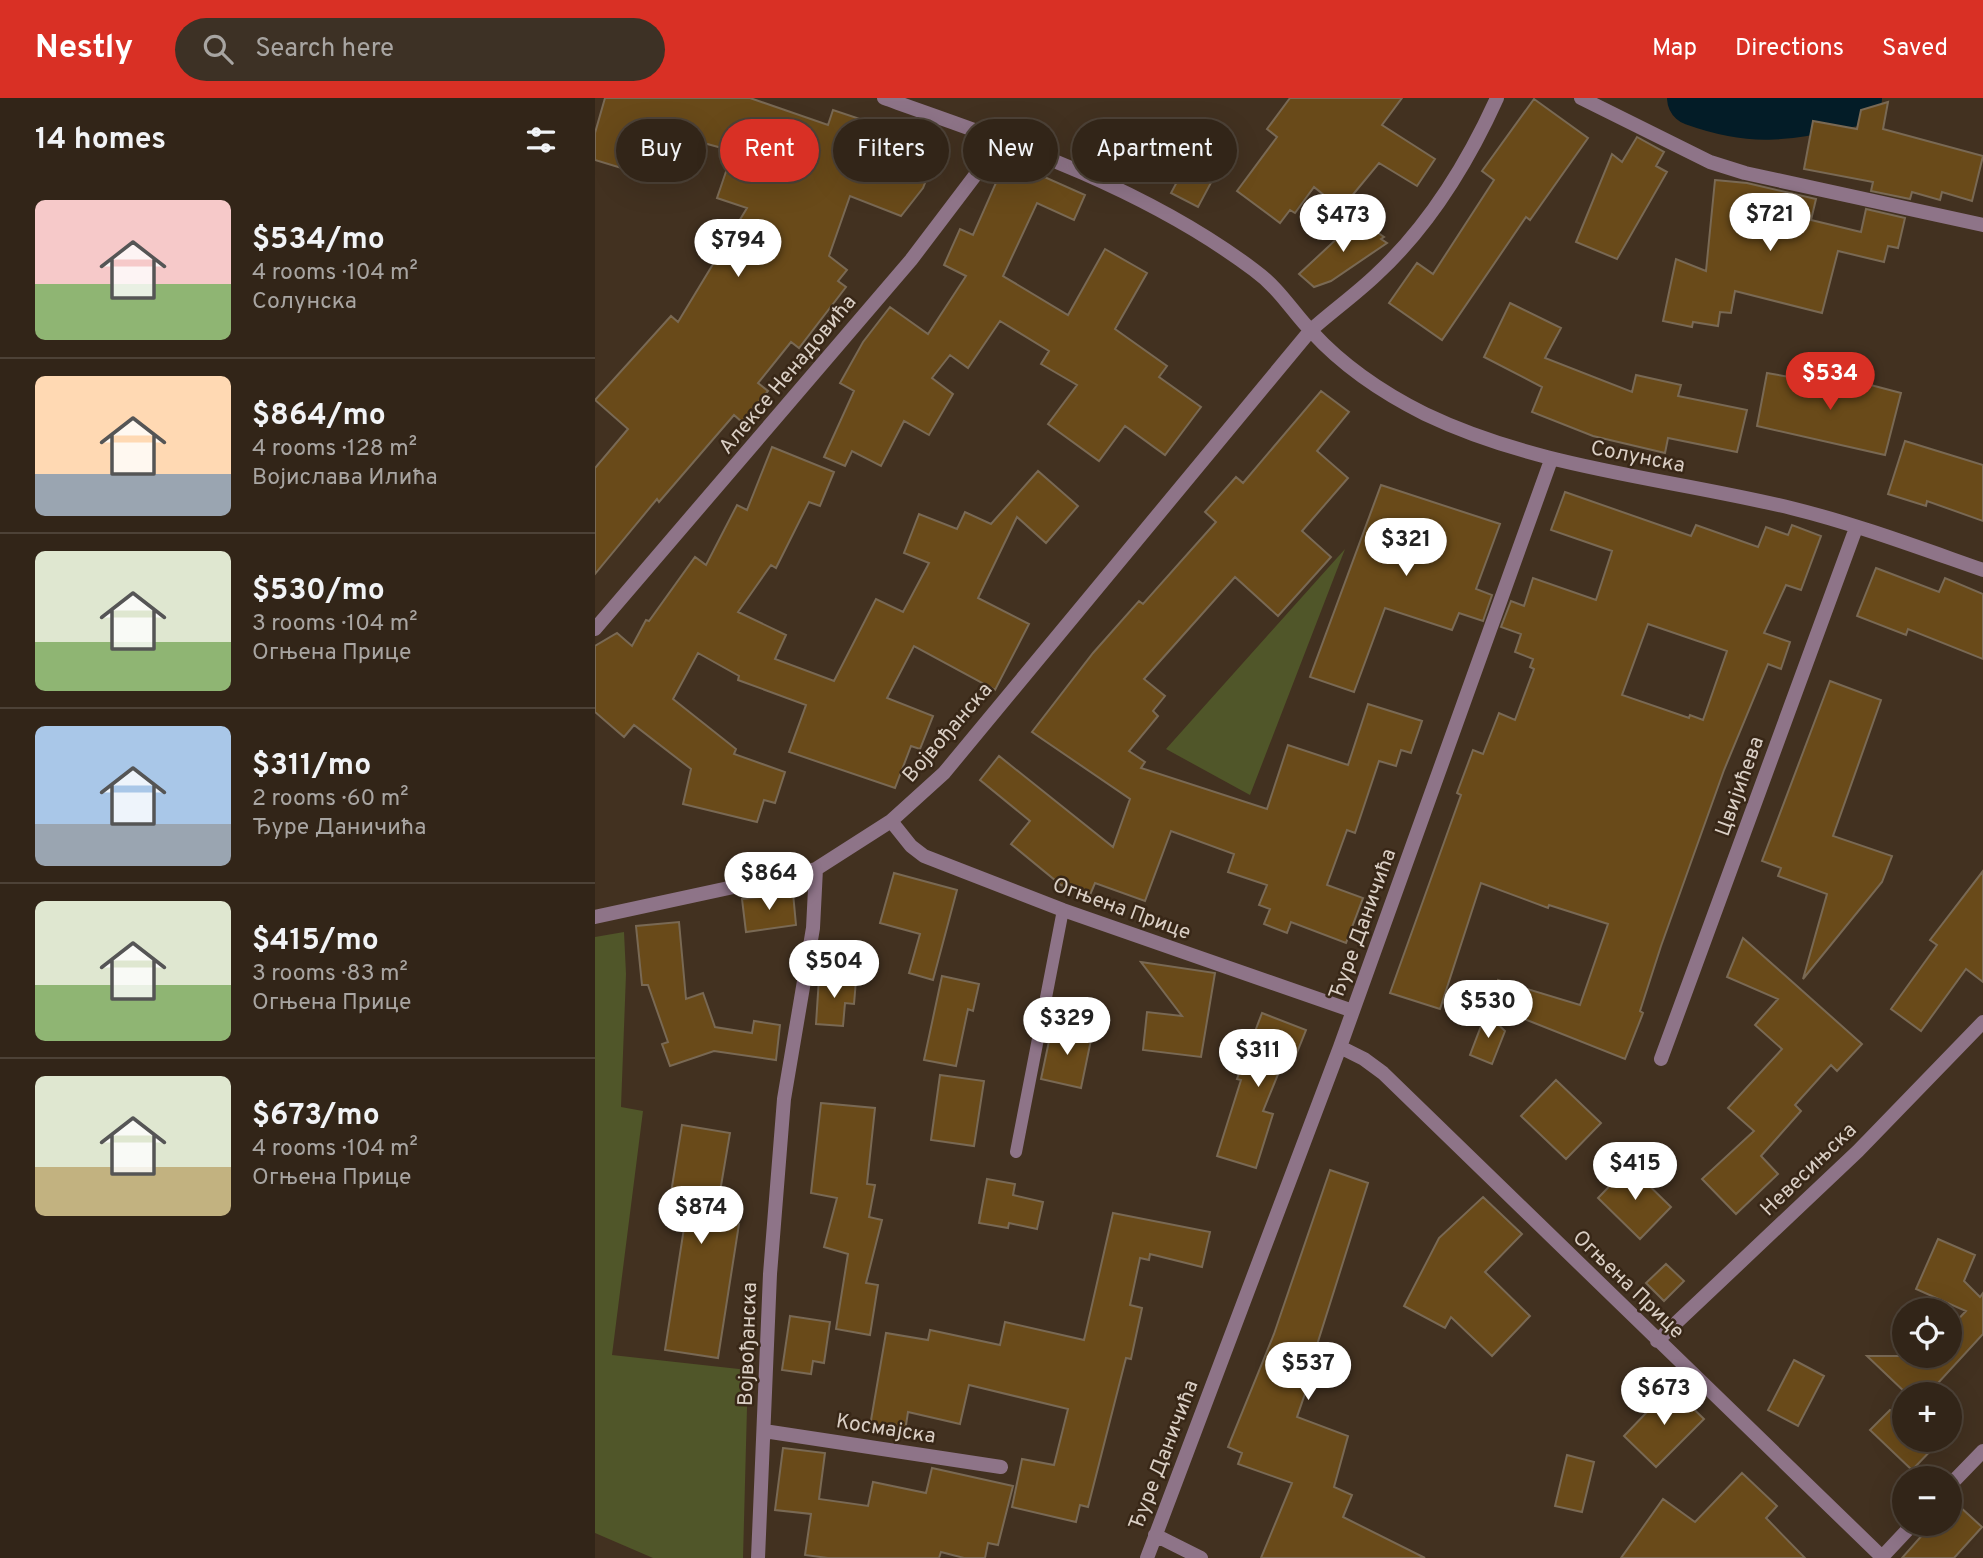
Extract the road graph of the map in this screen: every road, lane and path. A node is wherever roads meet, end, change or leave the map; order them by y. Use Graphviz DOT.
graph roads {
  1 [pos="884,98"];
  2 [pos="1497,98"];
  3 [pos="1581,98"];
  4 [pos="963,126"];
  5 [pos="1058,162"];
  6 [pos="970,182"];
  7 [pos="1983,225"];
  8 [pos="1310,331"];
  9 [pos="1551,460"];
  10 [pos="1856,528"];
  11 [pos="1983,570"];
  12 [pos="595,629"];
  13 [pos="891,821"];
  14 [pos="816,869"];
  15 [pos="1063,911"];
  16 [pos="595,917"];
  17 [pos="1353,1011"];
  18 [pos="1983,1022"];
  19 [pos="1340,1047"];
  20 [pos="1661,1059"];
  21 [pos="1016,1152"];
  22 [pos="1657,1340"];
  23 [pos="764,1431"];
  24 [pos="1983,1451"];
  25 [pos="1001,1467"];
  26 [pos="1962,1473"];
  27 [pos="1155,1535"];
  28 [pos="1902,1536"];
  29 [pos="1883,1557"];
  30 [pos="758,1558"];
  31 [pos="1147,1558"];
  32 [pos="1201,1558"];
  1 -- 4 [label="street, Солунска"];
  2 -- 8 [label="street, Војвођанска"];
  3 -- 7 [label="street"];
  5 -- 8 [label="street, Солунска"];
  6 -- 12 [label="street, Алексе Ненадовића"];
  8 -- 9 [label="street, Солунска"];
  8 -- 13 [label="street, Војвођанска"];
  9 -- 10 [label="street, Солунска"];
  9 -- 17 [label="street, Ђуре Даничића"];
  10 -- 11 [label="street, Солунска"];
  10 -- 20 [label="street, Цвијићева"];
  13 -- 14 [label="street, Војвођанска"];
  13 -- 15 [label="street, Огњена Прице"];
  14 -- 16 [label="street"];
  14 -- 23 [label="street, Војвођанска"];
  15 -- 17 [label="street, Огњена Прице"];
  15 -- 21 [label="lane"];
  17 -- 19 [label="street, Ђуре Даничића"];
  18 -- 22 [label="street, Невесињска"];
  19 -- 22 [label="street, Огњена Прице"];
  19 -- 27 [label="street, Ђуре Даничића"];
  22 -- 29 [label="street, Огњена Прице"];
  23 -- 25 [label="street, Космајска"];
  23 -- 30 [label="street, Војвођанска"];
  24 -- 26 [label="street"];
  27 -- 31 [label="street, Ђуре Даничића"];
  27 -- 32 [label="street"];
  28 -- 29 [label="street"];
}
